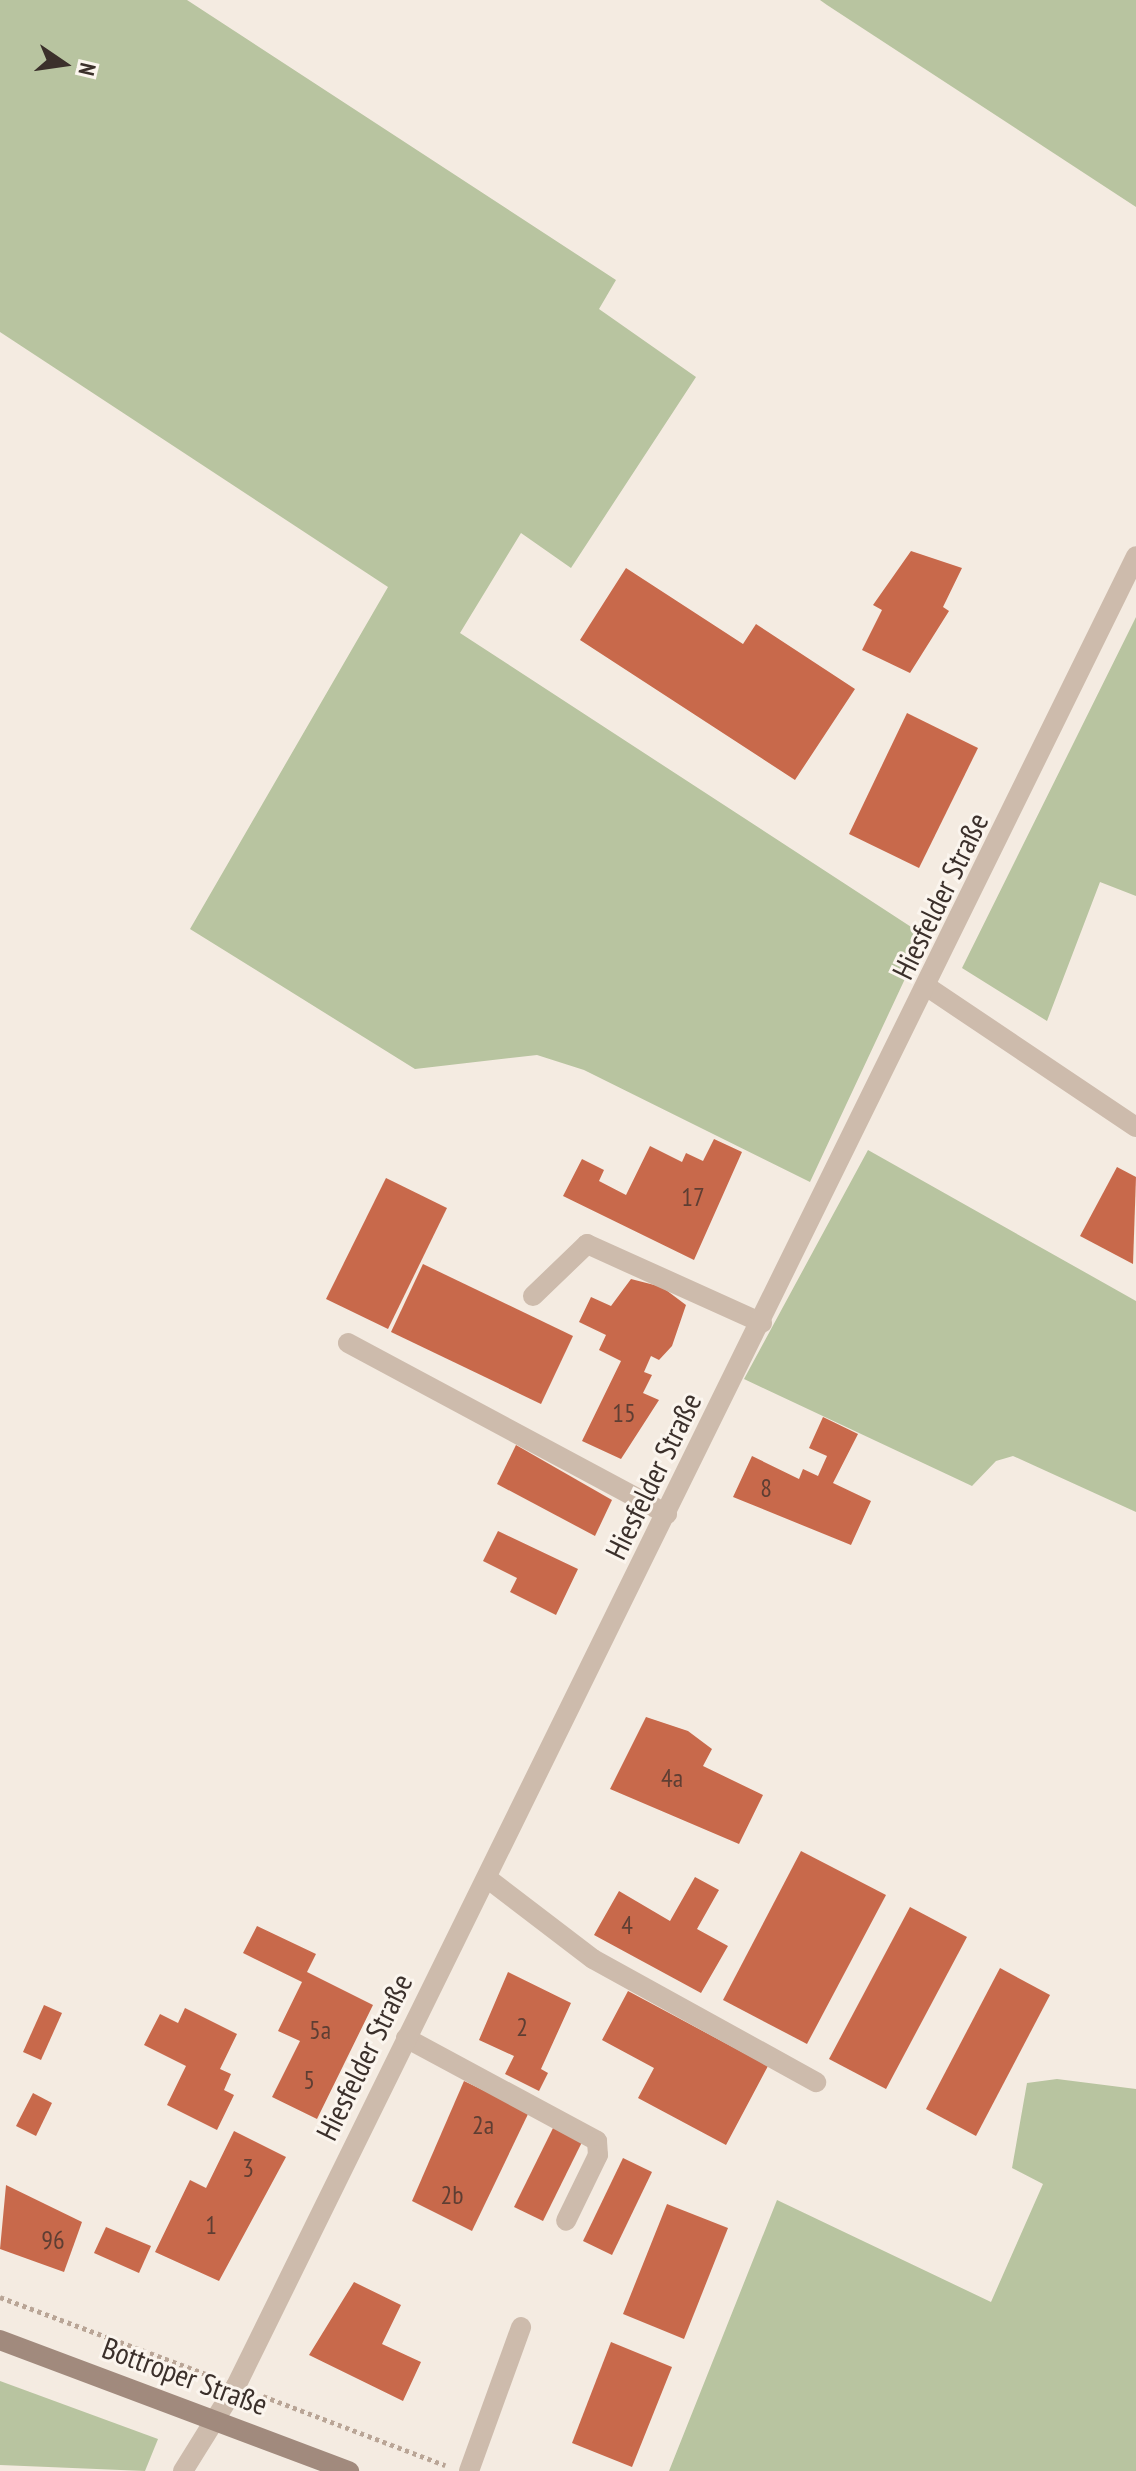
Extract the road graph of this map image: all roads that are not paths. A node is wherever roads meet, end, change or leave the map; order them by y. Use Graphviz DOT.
graph roads {
  1 [pos="1136,556"];
  2 [pos="929,988"];
  3 [pos="1136,1127"];
  4 [pos="533,1296"];
  5 [pos="762,1323"];
  6 [pos="348,1343"];
  7 [pos="667,1514"];
  8 [pos="487,1878"];
  9 [pos="406,2038"];
  10 [pos="816,2082"];
  11 [pos="566,2221"];
  12 [pos="521,2327"];
  13 [pos="0,2340"];
  14 [pos="213,2417"];
  15 [pos="183,2471"];
  16 [pos="349,2471"];
  17 [pos="469,2471"];
  1 -- 2 [label="street, Hiesfelder Straße"];
  2 -- 3 [label="street"];
  2 -- 5 [label="street, Hiesfelder Straße"];
  4 -- 5 [label="street"];
  5 -- 7 [label="street, Hiesfelder Straße"];
  6 -- 7 [label="street"];
  7 -- 8 [label="street, Hiesfelder Straße"];
  8 -- 9 [label="street, Hiesfelder Straße"];
  8 -- 10 [label="street"];
  9 -- 11 [label="street"];
  9 -- 14 [label="street, Hiesfelder Straße"];
  12 -- 17 [label="street"];
  13 -- 14 [label="main road, Bottroper Straße"];
  14 -- 15 [label="street, Hiesfelder Straße"];
  14 -- 16 [label="main road, Bottroper Straße"];
}
